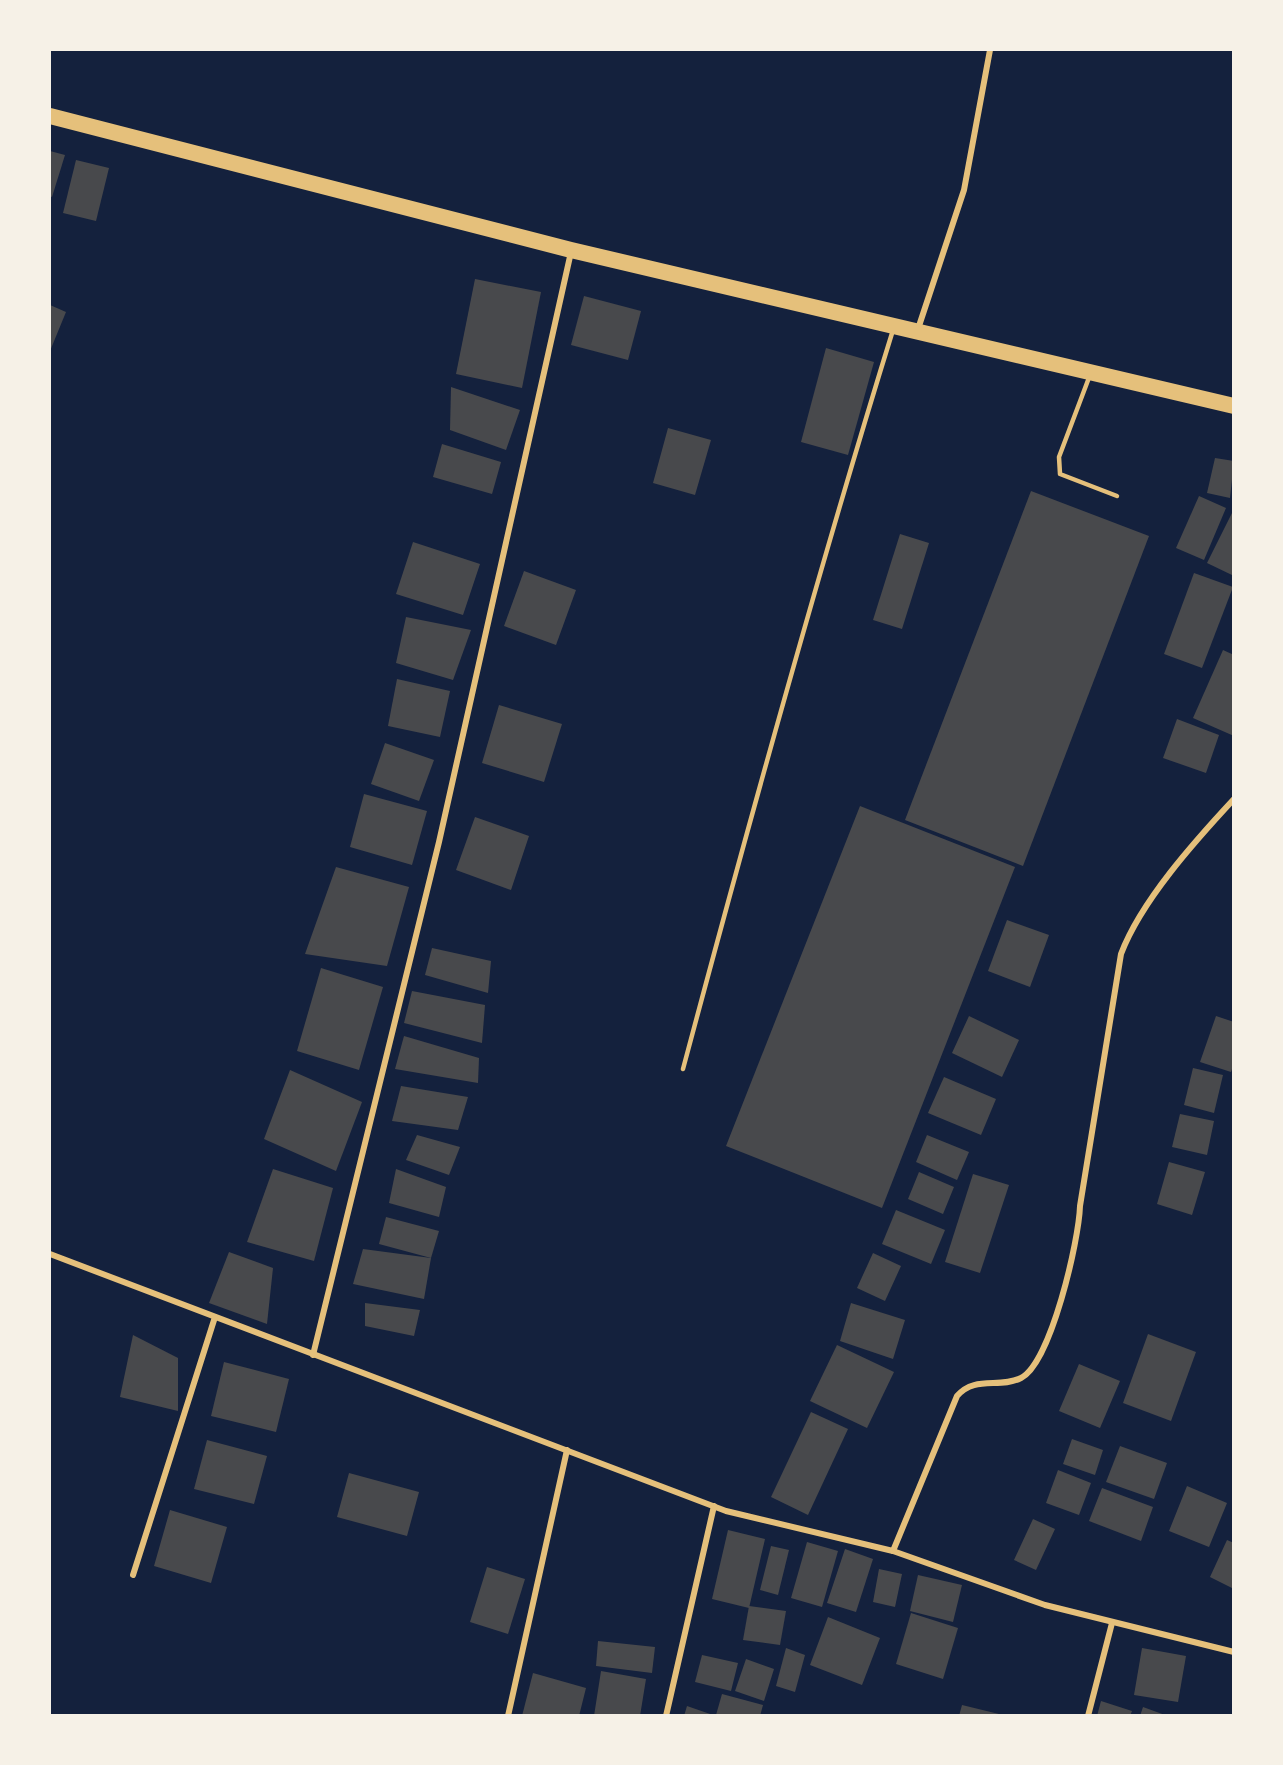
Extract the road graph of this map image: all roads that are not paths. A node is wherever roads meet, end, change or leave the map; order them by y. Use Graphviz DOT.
graph roads {
  1 [pos="990,50"];
  2 [pos="50,116"];
  3 [pos="571,250"];
  4 [pos="894,327"];
  5 [pos="917,333"];
  6 [pos="1091,373"];
  7 [pos="1233,406"];
  8 [pos="1117,496"];
  9 [pos="1233,799"];
  10 [pos="683,1069"];
  11 [pos="50,1254"];
  12 [pos="214,1317"];
  13 [pos="313,1355"];
  14 [pos="567,1450"];
  15 [pos="714,1506"];
  16 [pos="893,1551"];
  17 [pos="133,1575"];
  18 [pos="1112,1623"];
  19 [pos="1233,1652"];
  20 [pos="508,1716"];
  21 [pos="666,1716"];
  22 [pos="1088,1716"];
  1 -- 5 [label="street"];
  2 -- 3 [label="highway"];
  3 -- 4 [label="highway"];
  3 -- 13 [label="street"];
  4 -- 5 [label="highway"];
  4 -- 10 [label="lane"];
  5 -- 6 [label="highway"];
  6 -- 7 [label="highway"];
  6 -- 8 [label="lane"];
  9 -- 16 [label="street"];
  11 -- 12 [label="street"];
  12 -- 13 [label="street"];
  12 -- 17 [label="street"];
  13 -- 14 [label="street"];
  14 -- 15 [label="street"];
  14 -- 20 [label="street"];
  15 -- 16 [label="street"];
  15 -- 21 [label="street"];
  16 -- 18 [label="street"];
  18 -- 19 [label="street"];
  18 -- 22 [label="street"];
}
